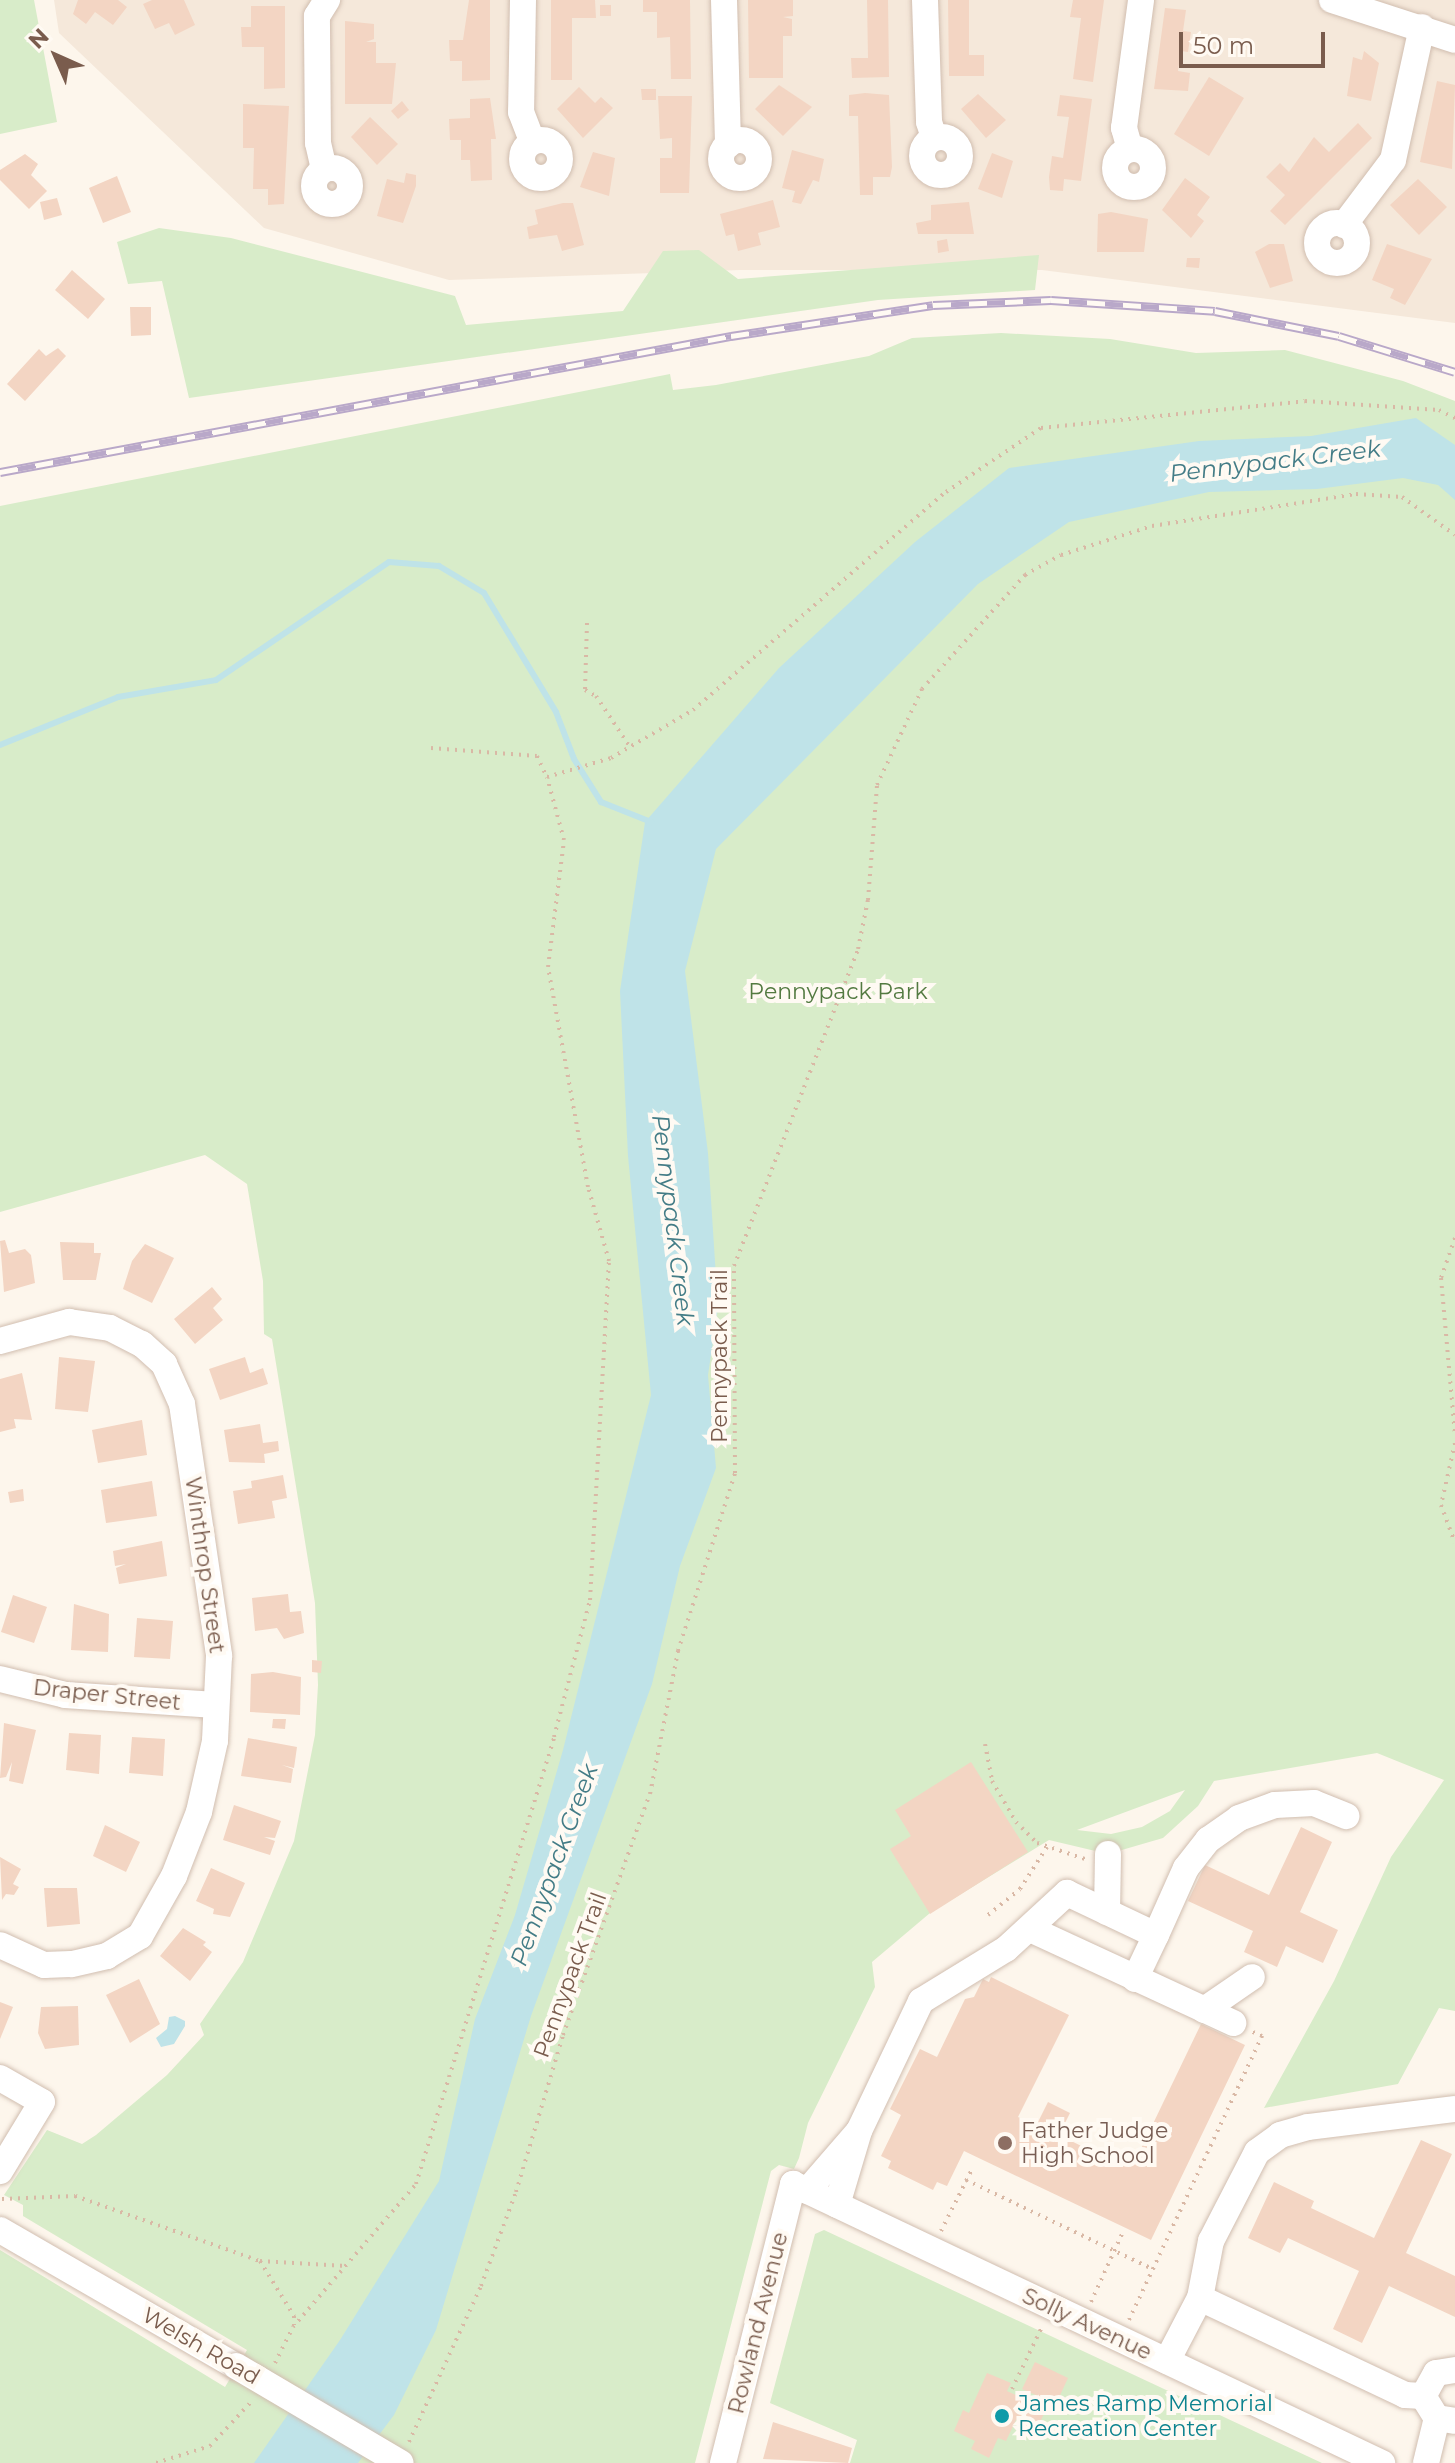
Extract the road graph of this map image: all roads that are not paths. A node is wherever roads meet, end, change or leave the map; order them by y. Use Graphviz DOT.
graph roads {
  1 [pos="327,0"];
  2 [pos="523,0"];
  3 [pos="724,0"];
  4 [pos="925,0"];
  5 [pos="1141,0"];
  6 [pos="1332,0"];
  7 [pos="1422,27"];
  8 [pos="1455,40"];
  9 [pos="934,137"];
  10 [pos="532,141"];
  11 [pos="728,145"];
  12 [pos="1130,149"];
  13 [pos="324,169"];
  14 [pos="1344,225"];
  15 [pos="0,1341"];
  16 [pos="0,1679"];
  17 [pos="216,1705"];
  18 [pos="1347,1816"];
  19 [pos="1108,1858"];
  20 [pos="1107,1912"];
  21 [pos="1030,1929"];
  22 [pos="1156,1935"];
  23 [pos="0,1945"];
  24 [pos="1252,1977"];
  25 [pos="1135,1979"];
  26 [pos="1204,2010"];
  27 [pos="1233,2023"];
  28 [pos="0,2078"];
  29 [pos="1455,2109"];
  30 [pos="859,2131"];
  31 [pos="0,2171"];
  32 [pos="800,2187"];
  33 [pos="837,2205"];
  34 [pos="0,2230"];
  35 [pos="1200,2298"];
  36 [pos="1167,2361"];
  37 [pos="1455,2370"];
  38 [pos="1438,2411"];
  39 [pos="403,2457"];
  40 [pos="723,2463"];
  41 [pos="1382,2463"];
  42 [pos="1426,2463"];
  1 -- 13 [label="street"];
  2 -- 10 [label="street"];
  3 -- 11 [label="street"];
  4 -- 9 [label="street"];
  5 -- 12 [label="street"];
  6 -- 7 [label="street"];
  7 -- 8 [label="street"];
  7 -- 14 [label="street"];
  15 -- 17 [label="street, Winthrop Street"];
  16 -- 17 [label="street, Draper Street"];
  17 -- 23 [label="street, Winthrop Street"];
  18 -- 22 [label="street"];
  19 -- 20 [label="street"];
  20 -- 21 [label="street"];
  20 -- 22 [label="street"];
  21 -- 25 [label="street"];
  21 -- 30 [label="street"];
  22 -- 25 [label="street"];
  24 -- 26 [label="street"];
  25 -- 26 [label="street"];
  26 -- 27 [label="street"];
  28 -- 31 [label="street"];
  29 -- 35 [label="street"];
  30 -- 32 [label="street"];
  30 -- 33 [label="street"];
  32 -- 33 [label="street, Solly Avenue"];
  32 -- 40 [label="street, Rowland Avenue"];
  33 -- 36 [label="street, Solly Avenue"];
  34 -- 39 [label="street, Welsh Road, bridge"];
  35 -- 36 [label="street"];
  35 -- 38 [label="street"];
  36 -- 41 [label="street, Solly Avenue"];
  37 -- 38 [label="street"];
  38 -- 42 [label="street"];
}
